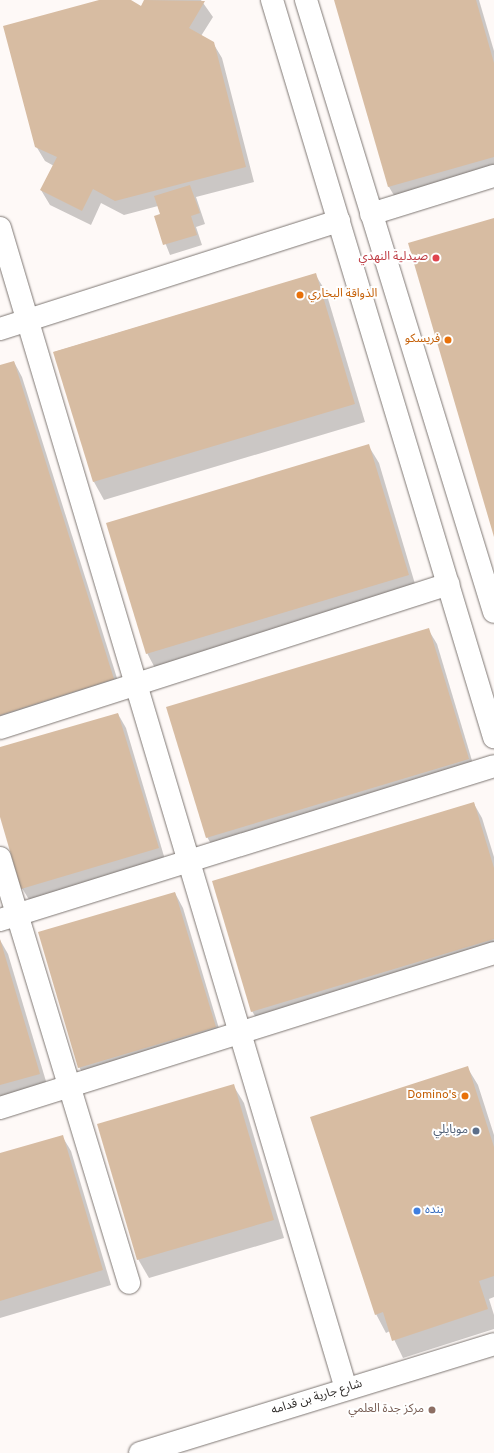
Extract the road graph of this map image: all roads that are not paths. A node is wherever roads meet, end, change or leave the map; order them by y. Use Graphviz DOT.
graph roads {
  1 [pos="272,0"];
  2 [pos="306,0"];
  3 [pos="494,176"];
  4 [pos="372,214"];
  5 [pos="339,222"];
  6 [pos="0,228"];
  7 [pos="28,320"];
  8 [pos="0,329"];
  9 [pos="488,572"];
  10 [pos="448,584"];
  11 [pos="494,612"];
  12 [pos="136,684"];
  13 [pos="0,728"];
  14 [pos="494,737"];
  15 [pos="494,766"];
  16 [pos="0,858"];
  17 [pos="189,861"];
  18 [pos="9,917"];
  19 [pos="494,953"];
  20 [pos="240,1033"];
  21 [pos="69,1086"];
  22 [pos="0,1108"];
  23 [pos="129,1282"];
  24 [pos="494,1344"];
  25 [pos="346,1388"];
  26 [pos="140,1453"];
  1 -- 5 [label="street"];
  2 -- 4 [label="street"];
  3 -- 4 [label="street"];
  4 -- 9 [label="street"];
  5 -- 7 [label="street"];
  5 -- 10 [label="street"];
  6 -- 7 [label="street"];
  7 -- 8 [label="street"];
  7 -- 12 [label="street"];
  9 -- 11 [label="street"];
  10 -- 12 [label="street"];
  10 -- 14 [label="street"];
  12 -- 13 [label="street"];
  12 -- 17 [label="street"];
  15 -- 17 [label="street"];
  16 -- 18 [label="street"];
  17 -- 18 [label="street"];
  17 -- 20 [label="street"];
  18 -- 21 [label="street"];
  19 -- 20 [label="street"];
  20 -- 21 [label="street"];
  20 -- 25 [label="street"];
  21 -- 22 [label="street"];
  21 -- 23 [label="street"];
  24 -- 25 [label="street, شارع جارية بن قدامه"];
  25 -- 26 [label="street, شارع جارية بن قدامه"];
}
